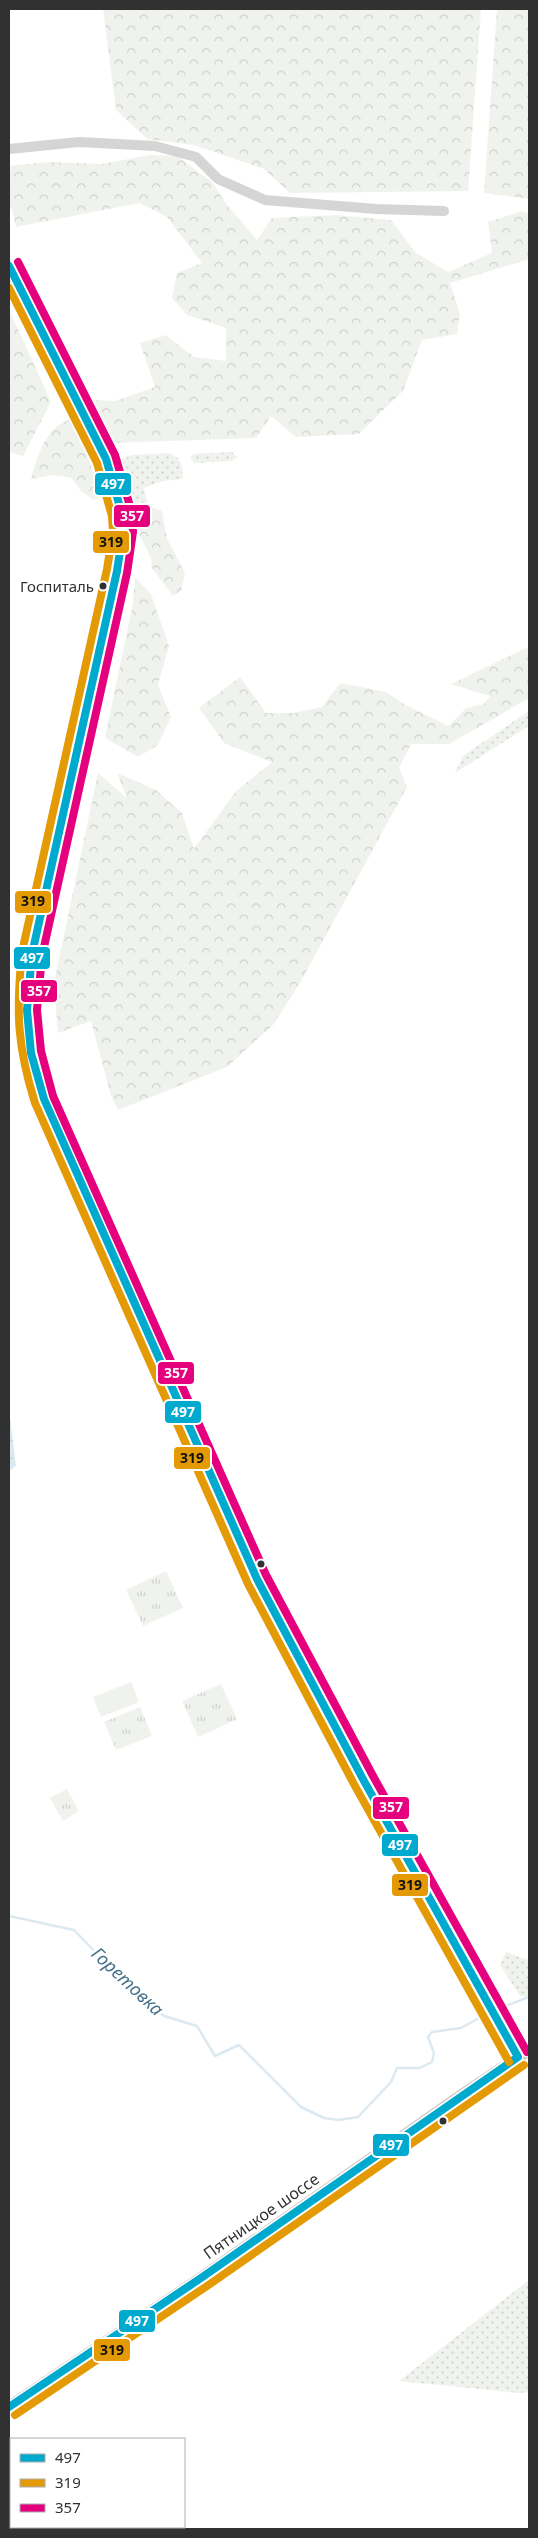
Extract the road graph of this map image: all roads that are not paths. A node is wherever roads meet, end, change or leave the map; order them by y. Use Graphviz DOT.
graph roads {
  1 [pos="9,149"];
  2 [pos="444,211"];
  3 [pos="9,266"];
  4 [pos="524,2053"];
  5 [pos="9,2407"];
  1 -- 2 [label="street"];
  3 -- 4 [label="main road"];
  4 -- 5 [label="main road, Пятницкое шоссе"];
}
